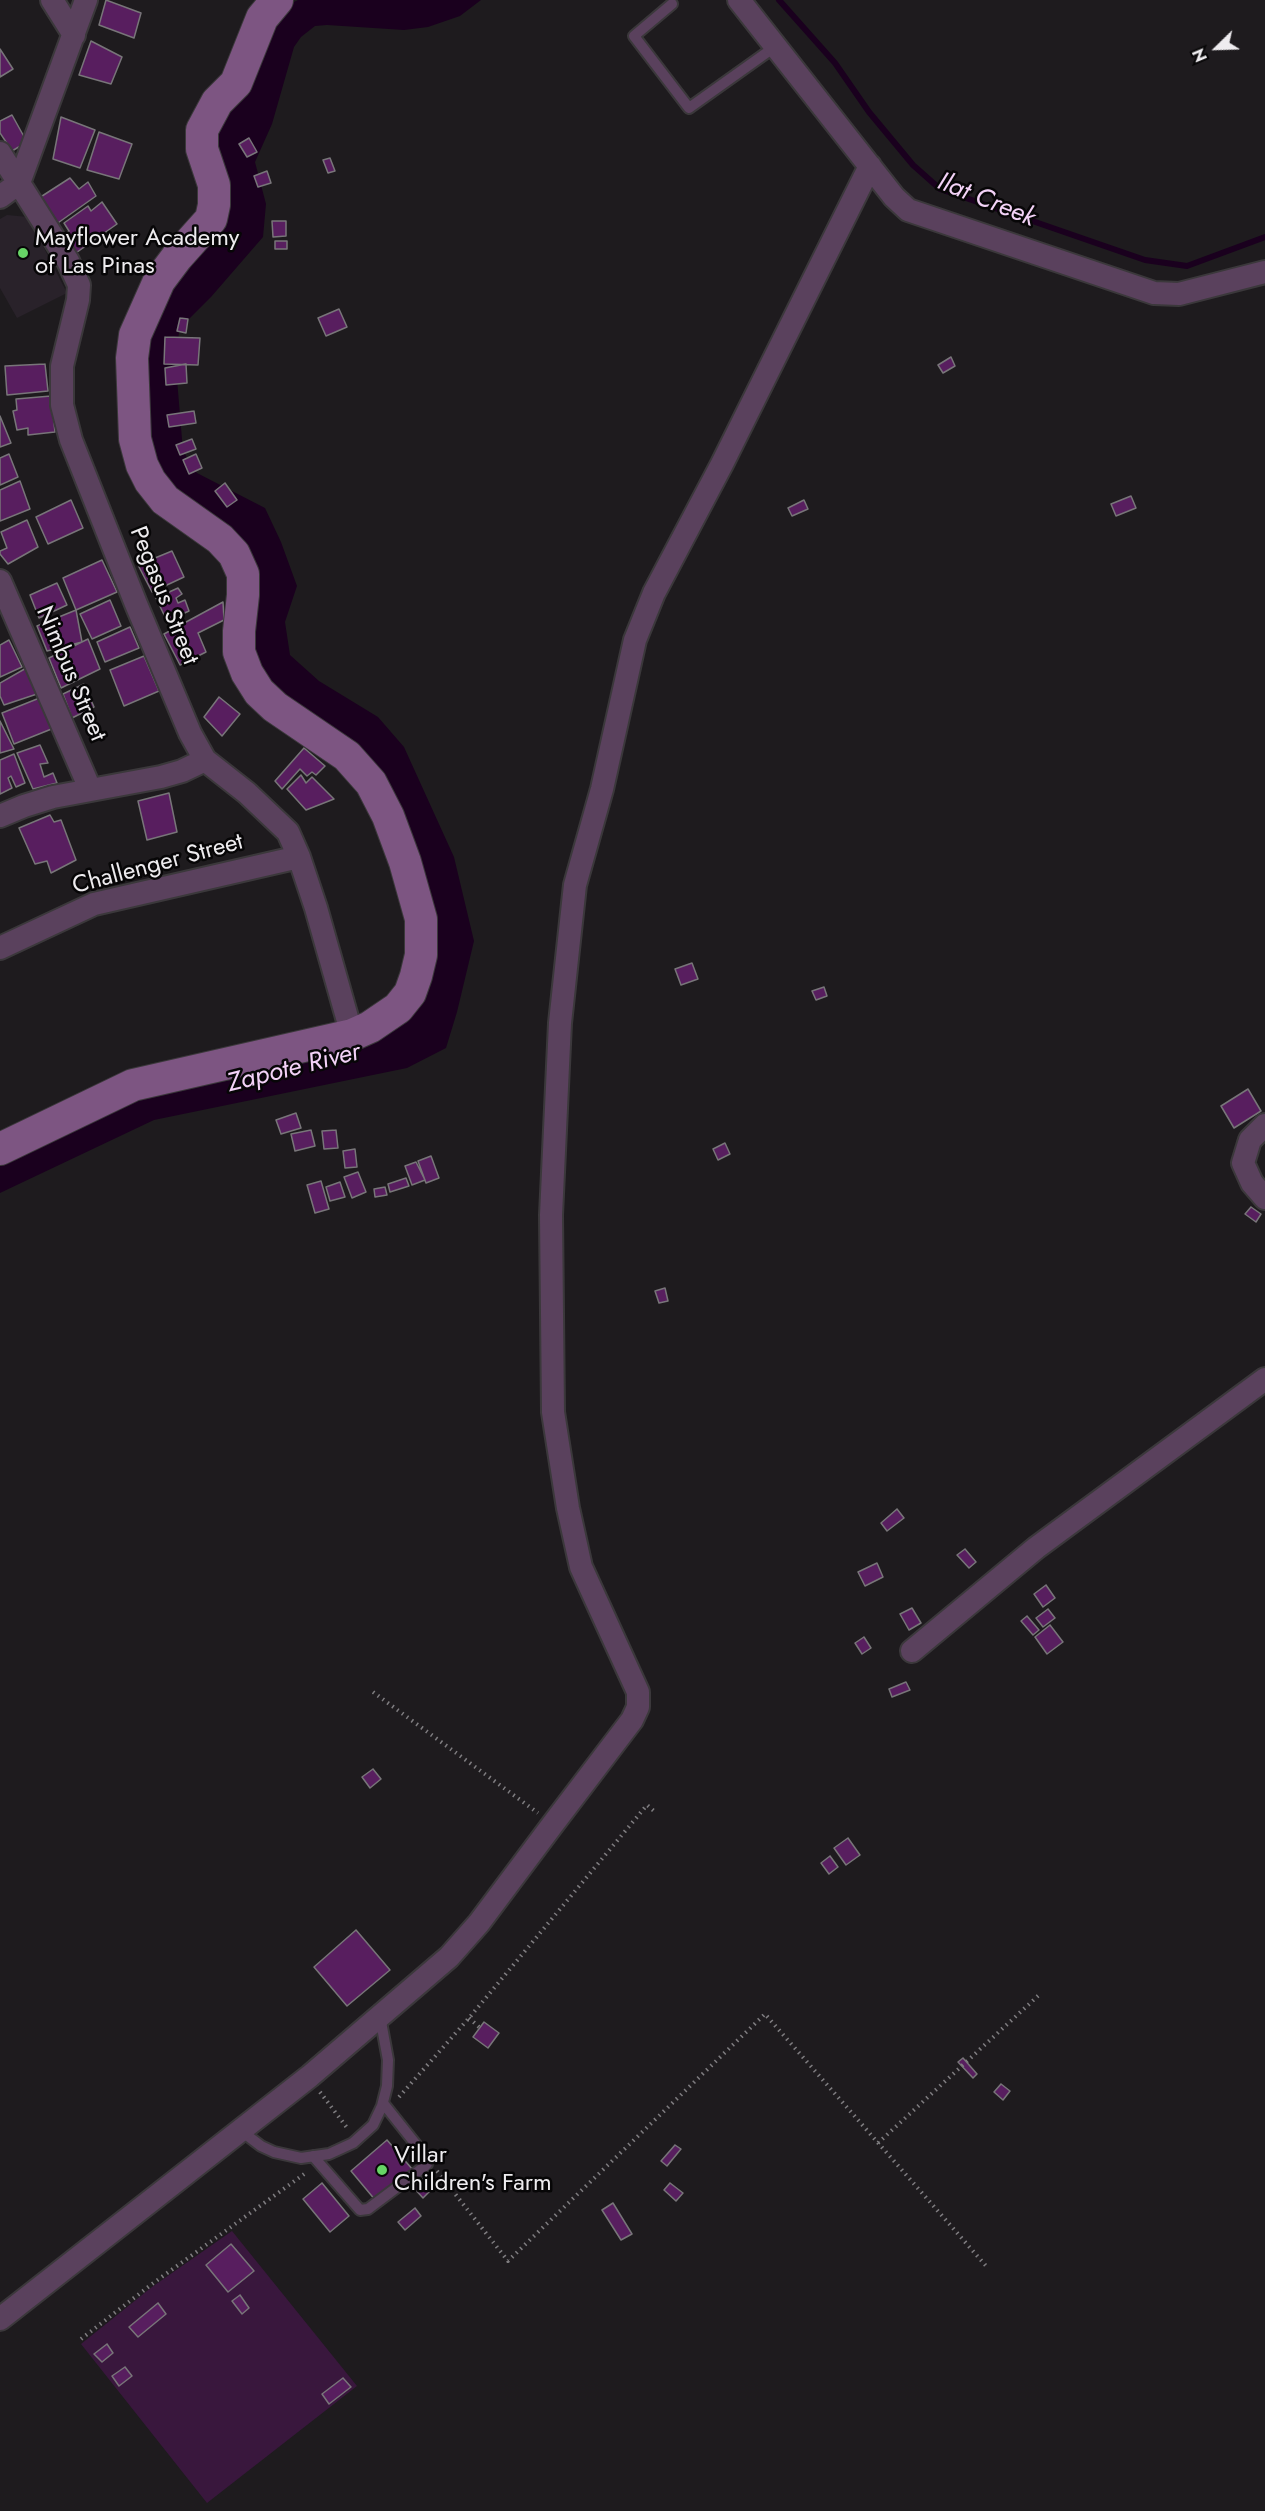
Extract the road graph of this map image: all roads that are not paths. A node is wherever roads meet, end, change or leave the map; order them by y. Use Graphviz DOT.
graph roads {
  1 [pos="52,0"];
  2 [pos="86,0"];
  3 [pos="277,0"];
  4 [pos="740,0"];
  5 [pos="672,4"];
  6 [pos="74,35"];
  7 [pos="776,46"];
  8 [pos="0,153"];
  9 [pos="870,166"];
  10 [pos="19,183"];
  11 [pos="0,197"];
  12 [pos="1265,272"];
  13 [pos="0,581"];
  14 [pos="205,760"];
  15 [pos="90,789"];
  16 [pos="0,816"];
  17 [pos="299,857"];
  18 [pos="0,948"];
  19 [pos="352,1035"];
  20 [pos="1265,1125"];
  21 [pos="0,1149"];
  22 [pos="1265,1198"];
  23 [pos="1265,1379"];
  24 [pos="912,1651"];
  25 [pos="380,2016"];
  26 [pos="385,2106"];
  27 [pos="240,2130"];
  28 [pos="316,2160"];
  29 [pos="0,2319"];
  1 -- 6 [label="street"];
  2 -- 6 [label="street"];
  3 -- 19 [label="main road"];
  4 -- 7 [label="street"];
  5 -- 7 [label="lane"];
  6 -- 10 [label="street"];
  7 -- 9 [label="street"];
  8 -- 10 [label="street, Pegasus Street"];
  9 -- 12 [label="street"];
  9 -- 25 [label="street"];
  10 -- 11 [label="street"];
  10 -- 14 [label="street, Pegasus Street"];
  13 -- 15 [label="street, Nimbus Street"];
  14 -- 15 [label="street"];
  14 -- 17 [label="street, Pegasus Street"];
  15 -- 16 [label="street"];
  17 -- 18 [label="street, Challenger Street"];
  17 -- 19 [label="street, Pegasus Street"];
  19 -- 21 [label="main road"];
  20 -- 22 [label="street"];
  23 -- 24 [label="street"];
  25 -- 26 [label="lane"];
  25 -- 27 [label="street"];
  26 -- 28 [label="lane"];
  26 -- 28 [label="lane"];
  27 -- 28 [label="lane"];
  27 -- 29 [label="street"];
}
